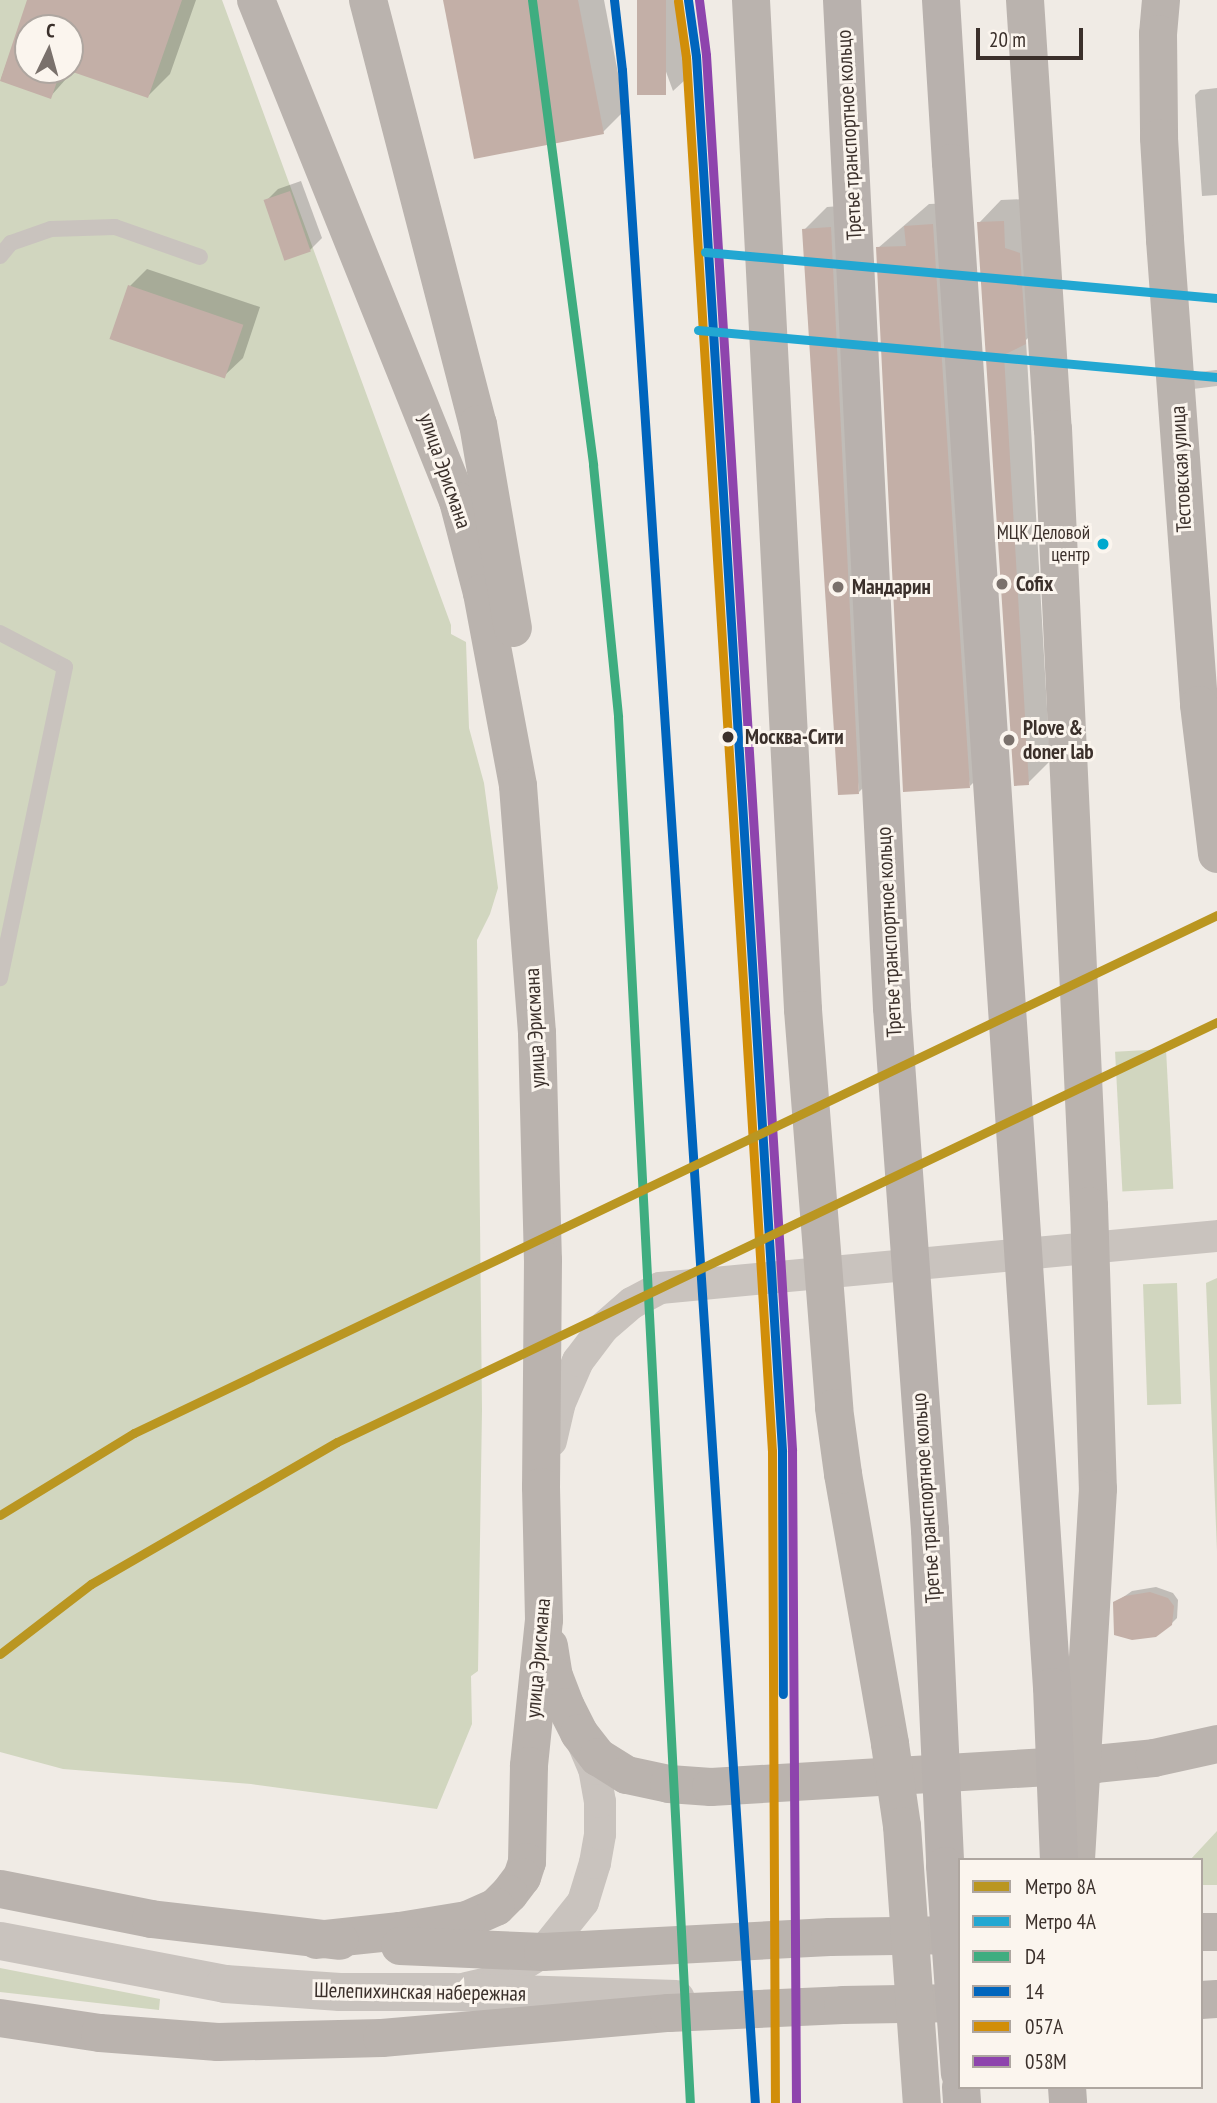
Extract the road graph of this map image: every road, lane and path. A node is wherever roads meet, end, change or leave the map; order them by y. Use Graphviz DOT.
graph roads {
  1 [pos="256,0"];
  2 [pos="368,0"];
  3 [pos="751,0"];
  4 [pos="842,0"];
  5 [pos="940,0"];
  6 [pos="1026,0"];
  7 [pos="1161,0"];
  8 [pos="0,256"];
  9 [pos="200,257"];
  10 [pos="1217,378"];
  11 [pos="1176,383"];
  12 [pos="0,633"];
  13 [pos="1208,704"];
  14 [pos="518,786"];
  15 [pos="1217,854"];
  16 [pos="0,978"];
  17 [pos="1217,1236"];
  18 [pos="541,1487"];
  19 [pos="544,1620"];
  20 [pos="579,1733"];
  21 [pos="1217,1744"];
  22 [pos="1059,1858"];
  23 [pos="1076,1858"];
  24 [pos="0,1889"];
  25 [pos="958,1935"];
  26 [pos="316,1940"];
  27 [pos="0,1941"];
  28 [pos="543,1952"];
  29 [pos="451,1992"];
  30 [pos="958,2003"];
  31 [pos="843,2004"];
  32 [pos="0,2018"];
  33 [pos="958,2045"];
  34 [pos="922,2103"];
  1 -- 14 [label="main road, улица Эрисмана"];
  2 -- 14 [label="main road"];
  3 -- 34 [label="main road, bridge"];
  4 -- 33 [label="main road, Третье транспортное кольцо, bridge"];
  5 -- 22 [label="main road, bridge"];
  6 -- 23 [label="main road, bridge"];
  7 -- 11 [label="main road, Тестовская улица"];
  8 -- 9 [label="lane"];
  10 -- 11 [label="lane"];
  11 -- 13 [label="main road, Тестовская улица"];
  12 -- 16 [label="lane"];
  13 -- 15 [label="main road, Тестовская улица"];
  14 -- 18 [label="main road, улица Эрисмана"];
  17 -- 18 [label="street"];
  18 -- 19 [label="main road, улица Эрисмана"];
  19 -- 20 [label="main road"];
  19 -- 26 [label="main road, улица Эрисмана"];
  20 -- 21 [label="main road"];
  20 -- 28 [label="street"];
  24 -- 26 [label="main road, Шелепихинская набережная"];
  25 -- 28 [label="main road, Шелепихинская набережная"];
  26 -- 28 [label="main road, Шелепихинская набережная"];
  27 -- 29 [label="street, Шелепихинская набережная"];
  28 -- 29 [label="street"];
  29 -- 31 [label="street, Шелепихинская набережная"];
  30 -- 31 [label="main road"];
  31 -- 32 [label="main road"];
}
